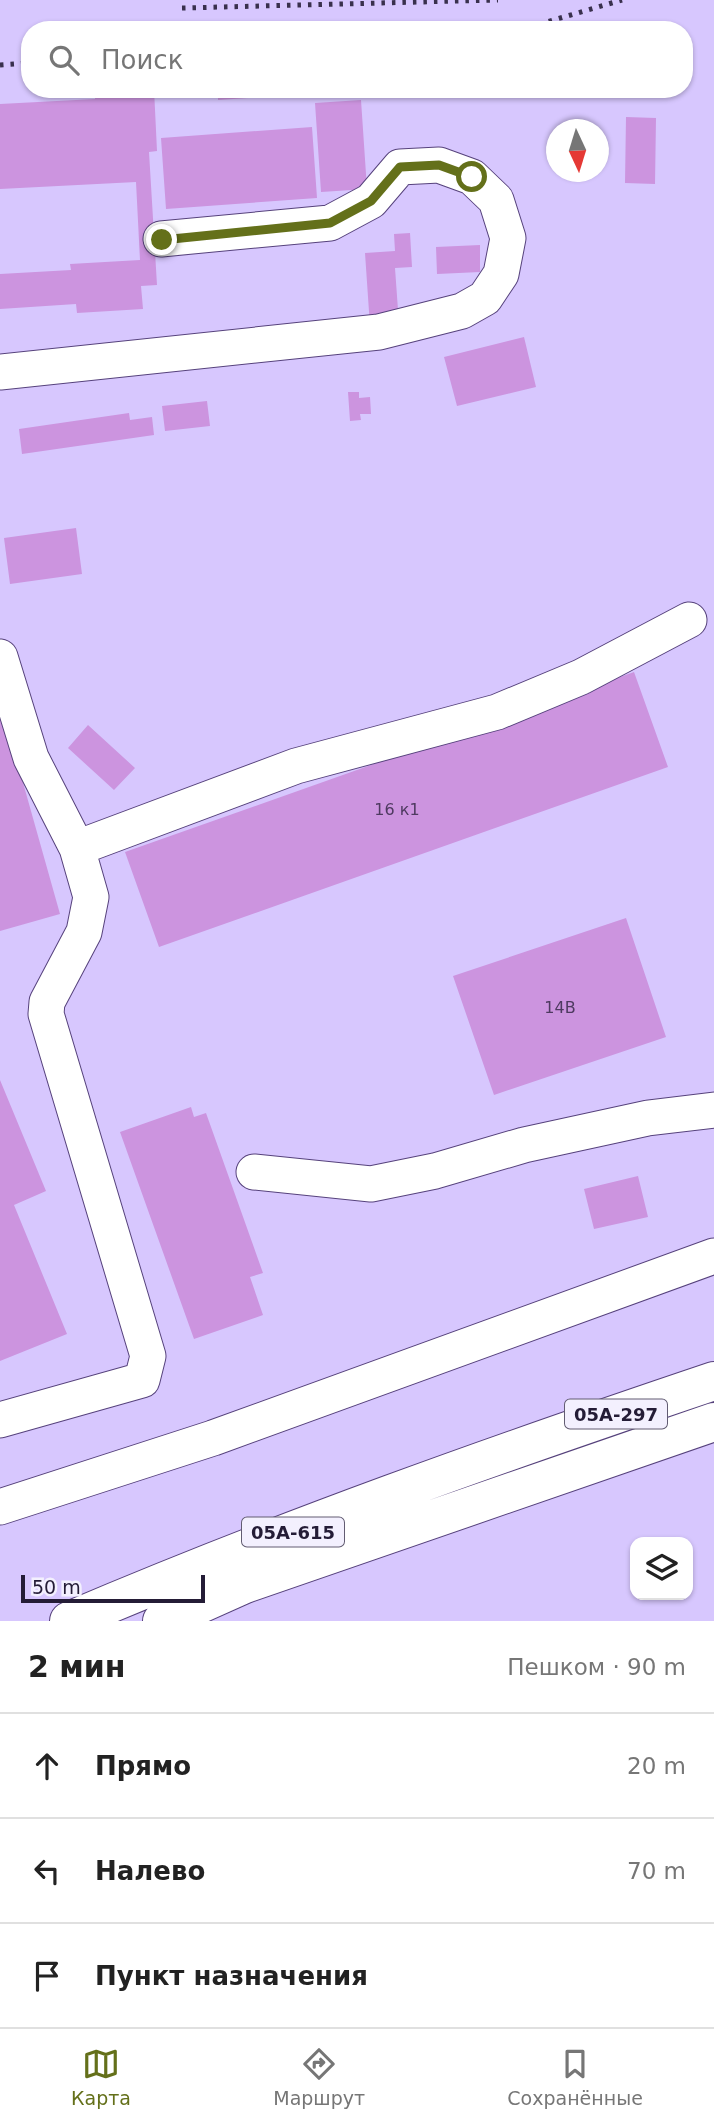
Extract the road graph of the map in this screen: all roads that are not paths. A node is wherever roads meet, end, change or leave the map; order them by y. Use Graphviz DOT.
graph roads {
  1 [pos="162,240"];
  2 [pos="0,372"];
  3 [pos="689,620"];
  4 [pos="0,657"];
  5 [pos="77,848"];
  6 [pos="714,1110"];
  7 [pos="254,1172"];
  8 [pos="714,1256"];
  9 [pos="714,1381"];
  10 [pos="0,1420"];
  11 [pos="714,1422"];
  12 [pos="517,1447"];
  13 [pos="597,1464"];
  14 [pos="0,1507"];
  15 [pos="245,1584"];
  16 [pos="69,1621"];
  17 [pos="162,1621"];
  18 [pos="189,1621"];
  1 -- 2 [label="lane"];
  3 -- 5 [label="lane"];
  4 -- 5 [label="lane"];
  5 -- 10 [label="lane"];
  6 -- 7 [label="lane"];
  8 -- 14 [label="lane"];
  9 -- 12 [label="highway, 05А-297"];
  11 -- 13 [label="highway, 05А-297"];
  12 -- 16 [label="highway, 05А-615"];
  13 -- 15 [label="highway, 05А-615"];
  15 -- 17 [label="highway, 05А-615"];
  15 -- 18 [label="lane"];
}
